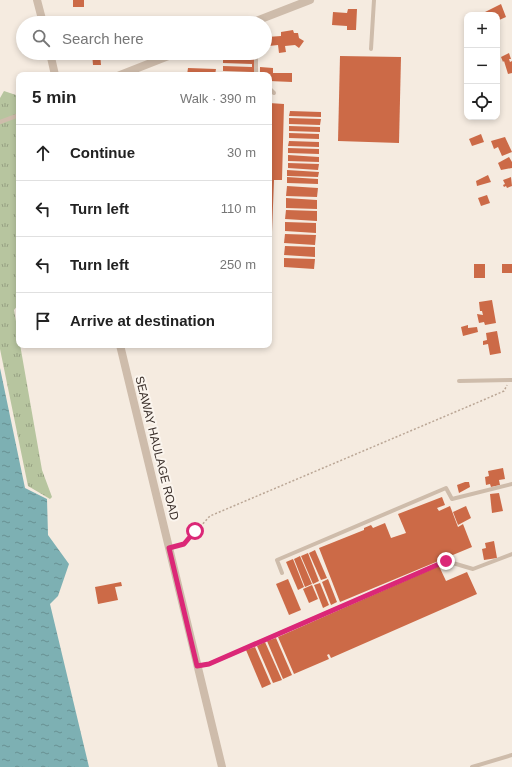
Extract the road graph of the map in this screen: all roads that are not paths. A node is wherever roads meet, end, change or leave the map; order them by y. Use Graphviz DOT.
graph roads {
  1 [pos="37,0"];
  2 [pos="310,0"];
  3 [pos="374,0"];
  4 [pos="41,16"];
  5 [pos="269,16"];
  6 [pos="371,49"];
  7 [pos="52,60"];
  8 [pos="158,60"];
  9 [pos="256,60"];
  10 [pos="54,72"];
  11 [pos="128,72"];
  12 [pos="256,72"];
  13 [pos="16,116"];
  14 [pos="0,122"];
  15 [pos="121,348"];
  16 [pos="511,380"];
  17 [pos="459,381"];
  18 [pos="512,484"];
  19 [pos="512,554"];
  20 [pos="282,573"];
  21 [pos="197,666"];
  22 [pos="512,755"];
  23 [pos="222,767"];
  24 [pos="472,767"];
  1 -- 4 [label="street"];
  2 -- 5 [label="street"];
  3 -- 6 [label="lane"];
  7 -- 10 [label="street"];
  8 -- 11 [label="street"];
  9 -- 12 [label="lane"];
  13 -- 14 [label="lane"];
  15 -- 21 [label="street, SEAWAY HAULAGE ROAD"];
  16 -- 17 [label="lane"];
  18 -- 20 [label="lane"];
  19 -- 21 [label="lane"];
  21 -- 23 [label="street, SEAWAY HAULAGE ROAD"];
  22 -- 24 [label="lane"];
}
